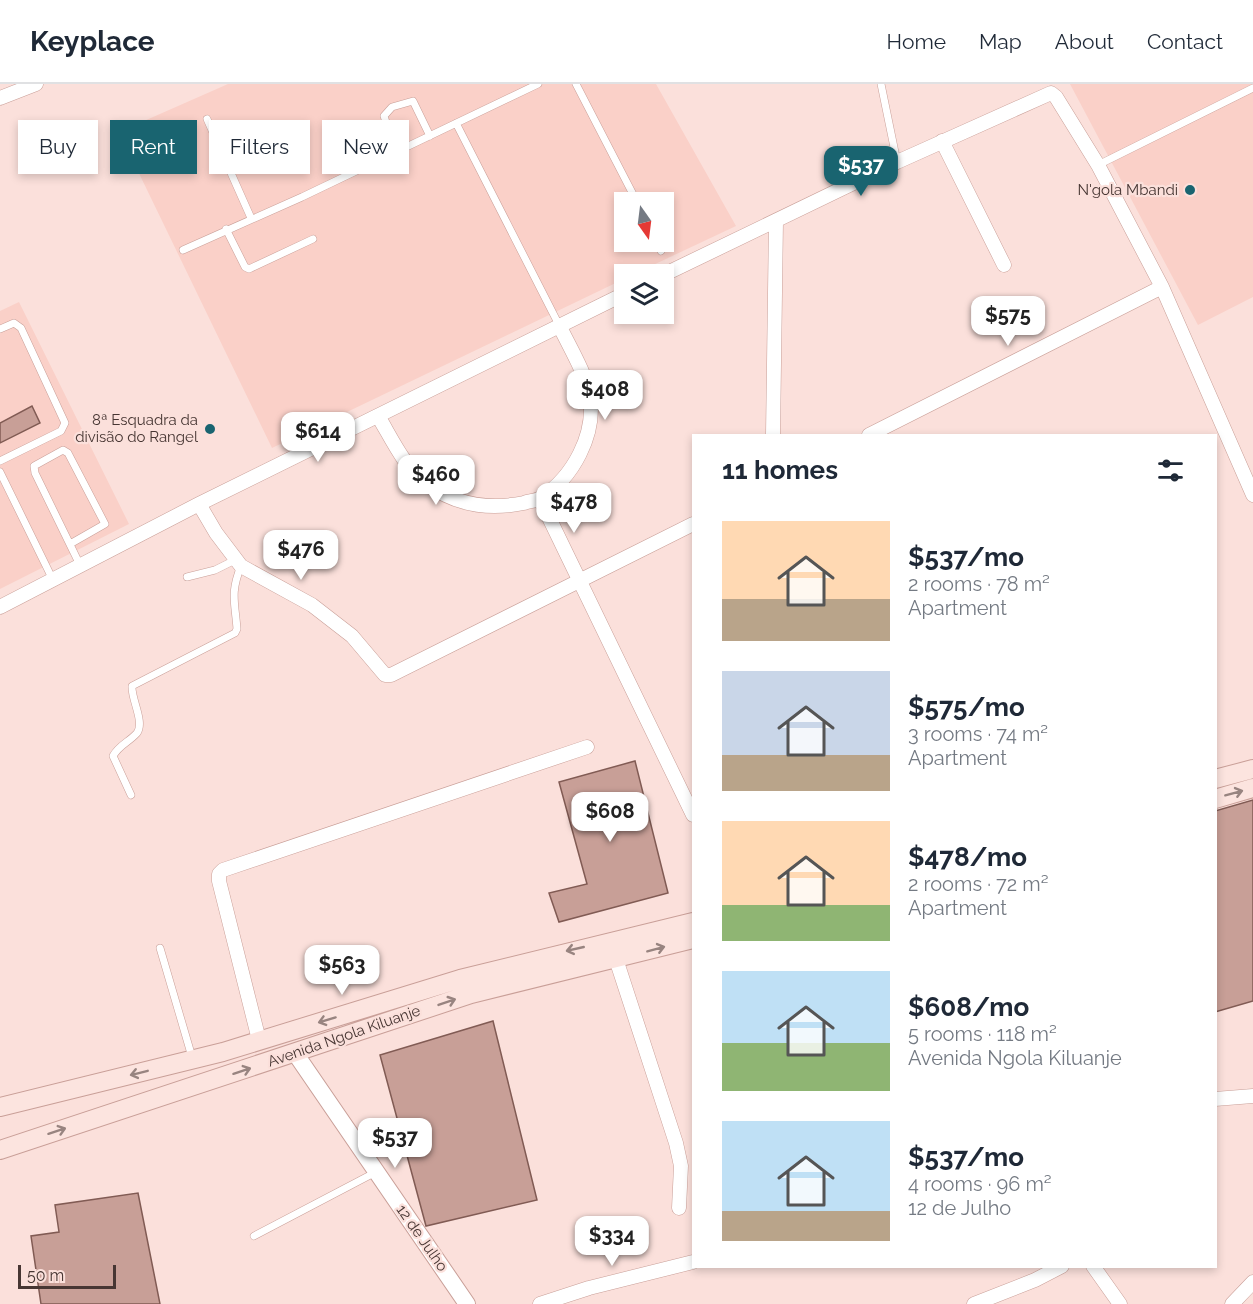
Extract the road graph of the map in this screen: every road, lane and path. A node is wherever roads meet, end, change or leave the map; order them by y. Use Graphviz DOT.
graph roads {
  1 [pos="36,84"];
  2 [pos="538,84"];
  3 [pos="576,84"];
  4 [pos="881,84"];
  5 [pos="1253,88"];
  6 [pos="0,98"];
  7 [pos="207,119"];
  8 [pos="385,120"];
  9 [pos="456,123"];
  10 [pos="430,135"];
  11 [pos="942,141"];
  12 [pos="409,146"];
  13 [pos="897,162"];
  14 [pos="1098,165"];
  15 [pos="348,174"];
  16 [pos="632,192"];
  17 [pos="251,218"];
  18 [pos="776,220"];
  19 [pos="226,229"];
  20 [pos="313,239"];
  21 [pos="183,250"];
  22 [pos="1004,265"];
  23 [pos="674,270"];
  24 [pos="1162,287"];
  25 [pos="614,299"];
  26 [pos="559,325"];
  27 [pos="0,329"];
  28 [pos="378,416"];
  29 [pos="773,434"];
  30 [pos="871,434"];
  31 [pos="0,461"];
  32 [pos="0,472"];
  33 [pos="1253,495"];
  34 [pos="540,499"];
  35 [pos="199,504"];
  36 [pos="692,525"];
  37 [pos="70,544"];
  38 [pos="238,563"];
  39 [pos="80,565"];
  40 [pos="187,577"];
  41 [pos="52,580"];
  42 [pos="579,583"];
  43 [pos="0,607"];
  44 [pos="587,747"];
  45 [pos="1253,770"];
  46 [pos="1217,779"];
  47 [pos="1253,788"];
  48 [pos="131,795"];
  49 [pos="1217,798"];
  50 [pos="692,813"];
  51 [pos="692,922"];
  52 [pos="692,939"];
  53 [pos="160,948"];
  54 [pos="616,959"];
  55 [pos="259,1040"];
  56 [pos="295,1053"];
  57 [pos="193,1059"];
  58 [pos="1253,1096"];
  59 [pos="1217,1099"];
  60 [pos="0,1107"];
  61 [pos="0,1150"];
  62 [pos="376,1172"];
  63 [pos="679,1208"];
  64 [pos="254,1236"];
  65 [pos="692,1262"];
  66 [pos="1058,1268"];
  67 [pos="1094,1268"];
  68 [pos="1253,1282"];
  69 [pos="467,1304"];
  70 [pos="540,1304"];
  71 [pos="974,1304"];
  72 [pos="1120,1304"];
  73 [pos="1232,1304"];
  1 -- 6 [label="street"];
  2 -- 9 [label="lane"];
  3 -- 16 [label="lane"];
  4 -- 13 [label="lane"];
  5 -- 14 [label="lane"];
  7 -- 17 [label="lane"];
  8 -- 10 [label="lane"];
  9 -- 10 [label="lane"];
  9 -- 26 [label="lane"];
  10 -- 12 [label="lane"];
  11 -- 13 [label="street"];
  11 -- 14 [label="street"];
  11 -- 22 [label="street"];
  13 -- 18 [label="street"];
  14 -- 24 [label="street"];
  15 -- 17 [label="lane"];
  17 -- 19 [label="lane"];
  18 -- 23 [label="street"];
  18 -- 29 [label="street"];
  19 -- 20 [label="lane"];
  19 -- 21 [label="lane"];
  24 -- 30 [label="street"];
  24 -- 33 [label="street"];
  25 -- 26 [label="street"];
  26 -- 28 [label="street"];
  26 -- 34 [label="street"];
  27 -- 31 [label="lane"];
  28 -- 34 [label="street"];
  28 -- 35 [label="street"];
  32 -- 41 [label="lane"];
  34 -- 42 [label="street"];
  35 -- 38 [label="street"];
  35 -- 39 [label="street"];
  36 -- 42 [label="street"];
  37 -- 37 [label="lane"];
  37 -- 39 [label="lane"];
  38 -- 40 [label="lane"];
  38 -- 42 [label="street"];
  38 -- 48 [label="lane"];
  39 -- 41 [label="street"];
  41 -- 43 [label="street"];
  42 -- 50 [label="street"];
  44 -- 55 [label="street"];
  45 -- 46 [label="main road"];
  49 -- 47 [label="main road, one-way"];
  51 -- 55 [label="main road, Avenida Ngola Kiluanje, one-way"];
  54 -- 52 [label="main road, Avenida Ngola Kiluanje, one-way"];
  53 -- 57 [label="lane"];
  56 -- 54 [label="main road, Avenida Ngola Kiluanje, one-way"];
  54 -- 63 [label="street"];
  55 -- 57 [label="main road, Avenida Ngola Kiluanje"];
  61 -- 56 [label="main road, Avenida Ngola Kiluanje, one-way"];
  56 -- 62 [label="street, 12 de Julho"];
  57 -- 60 [label="main road, Avenida Ngola Kiluanje, one-way"];
  58 -- 59 [label="street"];
  62 -- 64 [label="lane"];
  62 -- 69 [label="street, 12 de Julho"];
  65 -- 70 [label="street"];
  66 -- 71 [label="street"];
  67 -- 72 [label="street"];
  68 -- 73 [label="street"];
}
